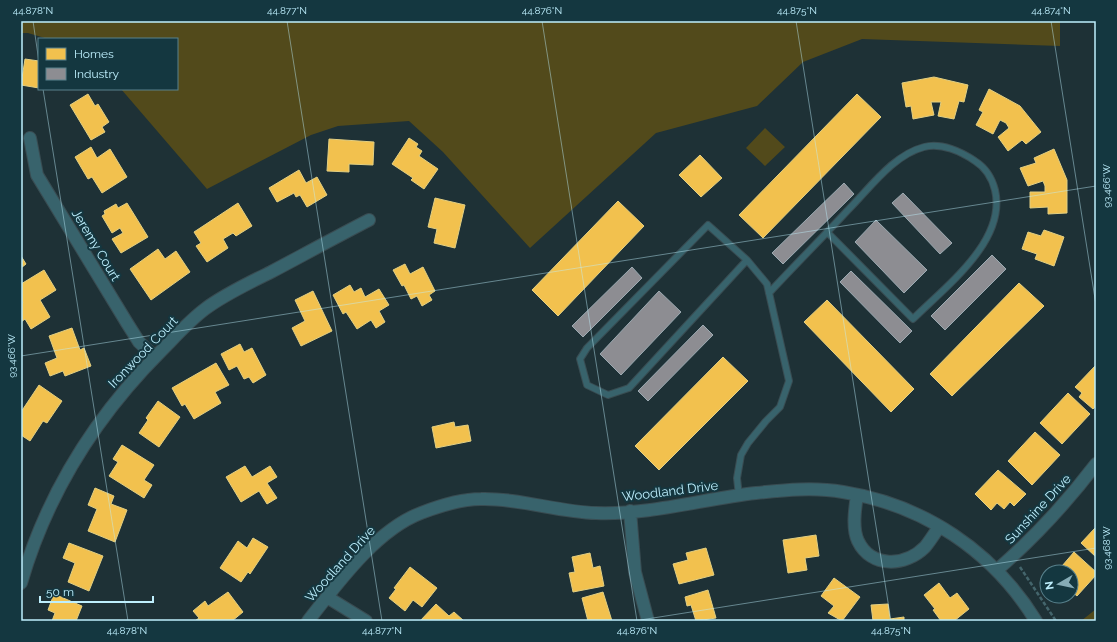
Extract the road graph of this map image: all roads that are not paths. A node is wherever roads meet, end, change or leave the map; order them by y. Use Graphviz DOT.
graph roads {
  1 [pos="30,138"];
  2 [pos="369,220"];
  3 [pos="827,232"];
  4 [pos="746,260"];
  5 [pos="768,293"];
  6 [pos="155,357"];
  7 [pos="1096,464"];
  8 [pos="857,495"];
  9 [pos="739,496"];
  10 [pos="630,512"];
  11 [pos="939,527"];
  12 [pos="997,570"];
  13 [pos="21,583"];
  14 [pos="327,597"];
  15 [pos="308,621"];
  16 [pos="366,621"];
  17 [pos="648,621"];
  18 [pos="1036,621"];
  1 -- 6 [label="street, Jeremy Court"];
  2 -- 6 [label="street, Ironwood Court"];
  3 -- 3 [label="lane"];
  3 -- 5 [label="lane"];
  4 -- 4 [label="lane"];
  4 -- 5 [label="lane"];
  5 -- 9 [label="lane"];
  6 -- 13 [label="street, Ironwood Court"];
  7 -- 12 [label="street, Sunshine Drive"];
  8 -- 9 [label="street, Woodland Drive"];
  8 -- 11 [label="street, Woodland Drive"];
  8 -- 11 [label="street"];
  9 -- 10 [label="street, Woodland Drive"];
  10 -- 14 [label="street, Woodland Drive"];
  10 -- 17 [label="street"];
  11 -- 12 [label="street, Woodland Drive"];
  12 -- 18 [label="street, Woodland Drive"];
  14 -- 15 [label="street, Woodland Drive"];
  14 -- 16 [label="street"];
}
